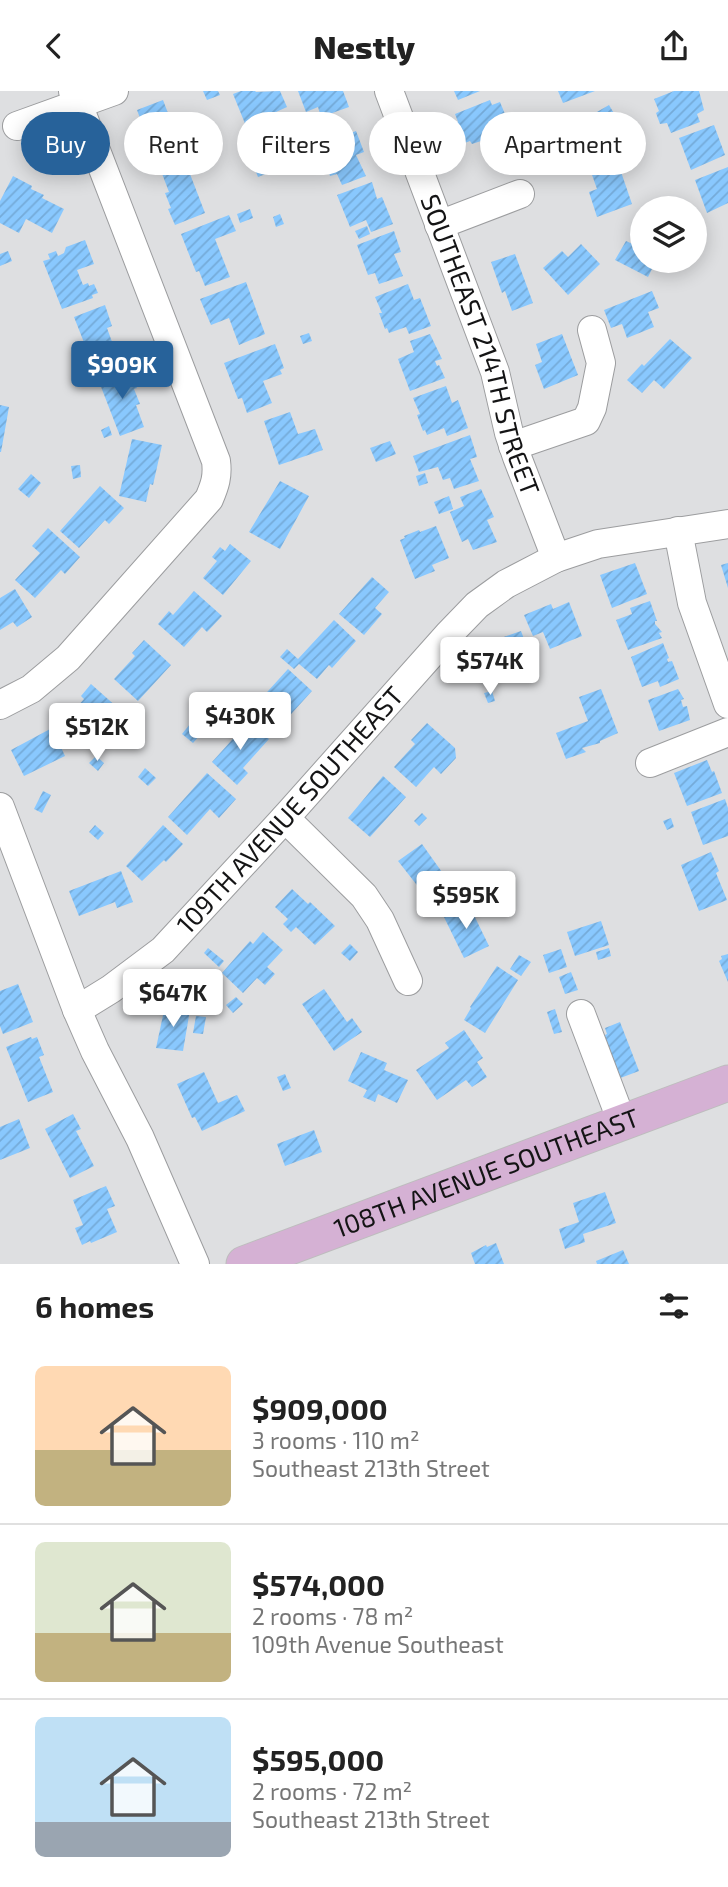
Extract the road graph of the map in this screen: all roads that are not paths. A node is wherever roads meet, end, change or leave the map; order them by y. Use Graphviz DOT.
graph roads {
  1 [pos="114,91"];
  2 [pos="388,91"];
  3 [pos="75,98"];
  4 [pos="17,126"];
  5 [pos="520,194"];
  6 [pos="439,225"];
  7 [pos="592,330"];
  8 [pos="513,446"];
  9 [pos="728,524"];
  10 [pos="678,531"];
  11 [pos="556,558"];
  12 [pos="728,704"];
  13 [pos="0,705"];
  14 [pos="728,732"];
  15 [pos="650,763"];
  16 [pos="0,807"];
  17 [pos="285,818"];
  18 [pos="408,981"];
  19 [pos="77,1010"];
  20 [pos="580,1014"];
  21 [pos="728,1083"];
  22 [pos="622,1122"];
  23 [pos="195,1264"];
  24 [pos="244,1264"];
  1 -- 3 [label="street"];
  2 -- 6 [label="street, SOUTHEAST 214TH STREET"];
  3 -- 4 [label="street"];
  3 -- 13 [label="street"];
  5 -- 6 [label="street"];
  6 -- 8 [label="street, SOUTHEAST 214TH STREET"];
  7 -- 8 [label="street"];
  8 -- 11 [label="street, SOUTHEAST 214TH STREET"];
  9 -- 10 [label="street, 109TH AVENUE SOUTHEAST"];
  10 -- 11 [label="street, 109TH AVENUE SOUTHEAST"];
  10 -- 12 [label="street"];
  11 -- 17 [label="street, 109TH AVENUE SOUTHEAST"];
  14 -- 15 [label="street"];
  16 -- 19 [label="street"];
  17 -- 18 [label="street"];
  17 -- 19 [label="street, 109TH AVENUE SOUTHEAST"];
  19 -- 23 [label="street"];
  20 -- 22 [label="street"];
  21 -- 22 [label="main road, 108TH AVENUE SOUTHEAST"];
  22 -- 24 [label="main road, 108TH AVENUE SOUTHEAST"];
}
